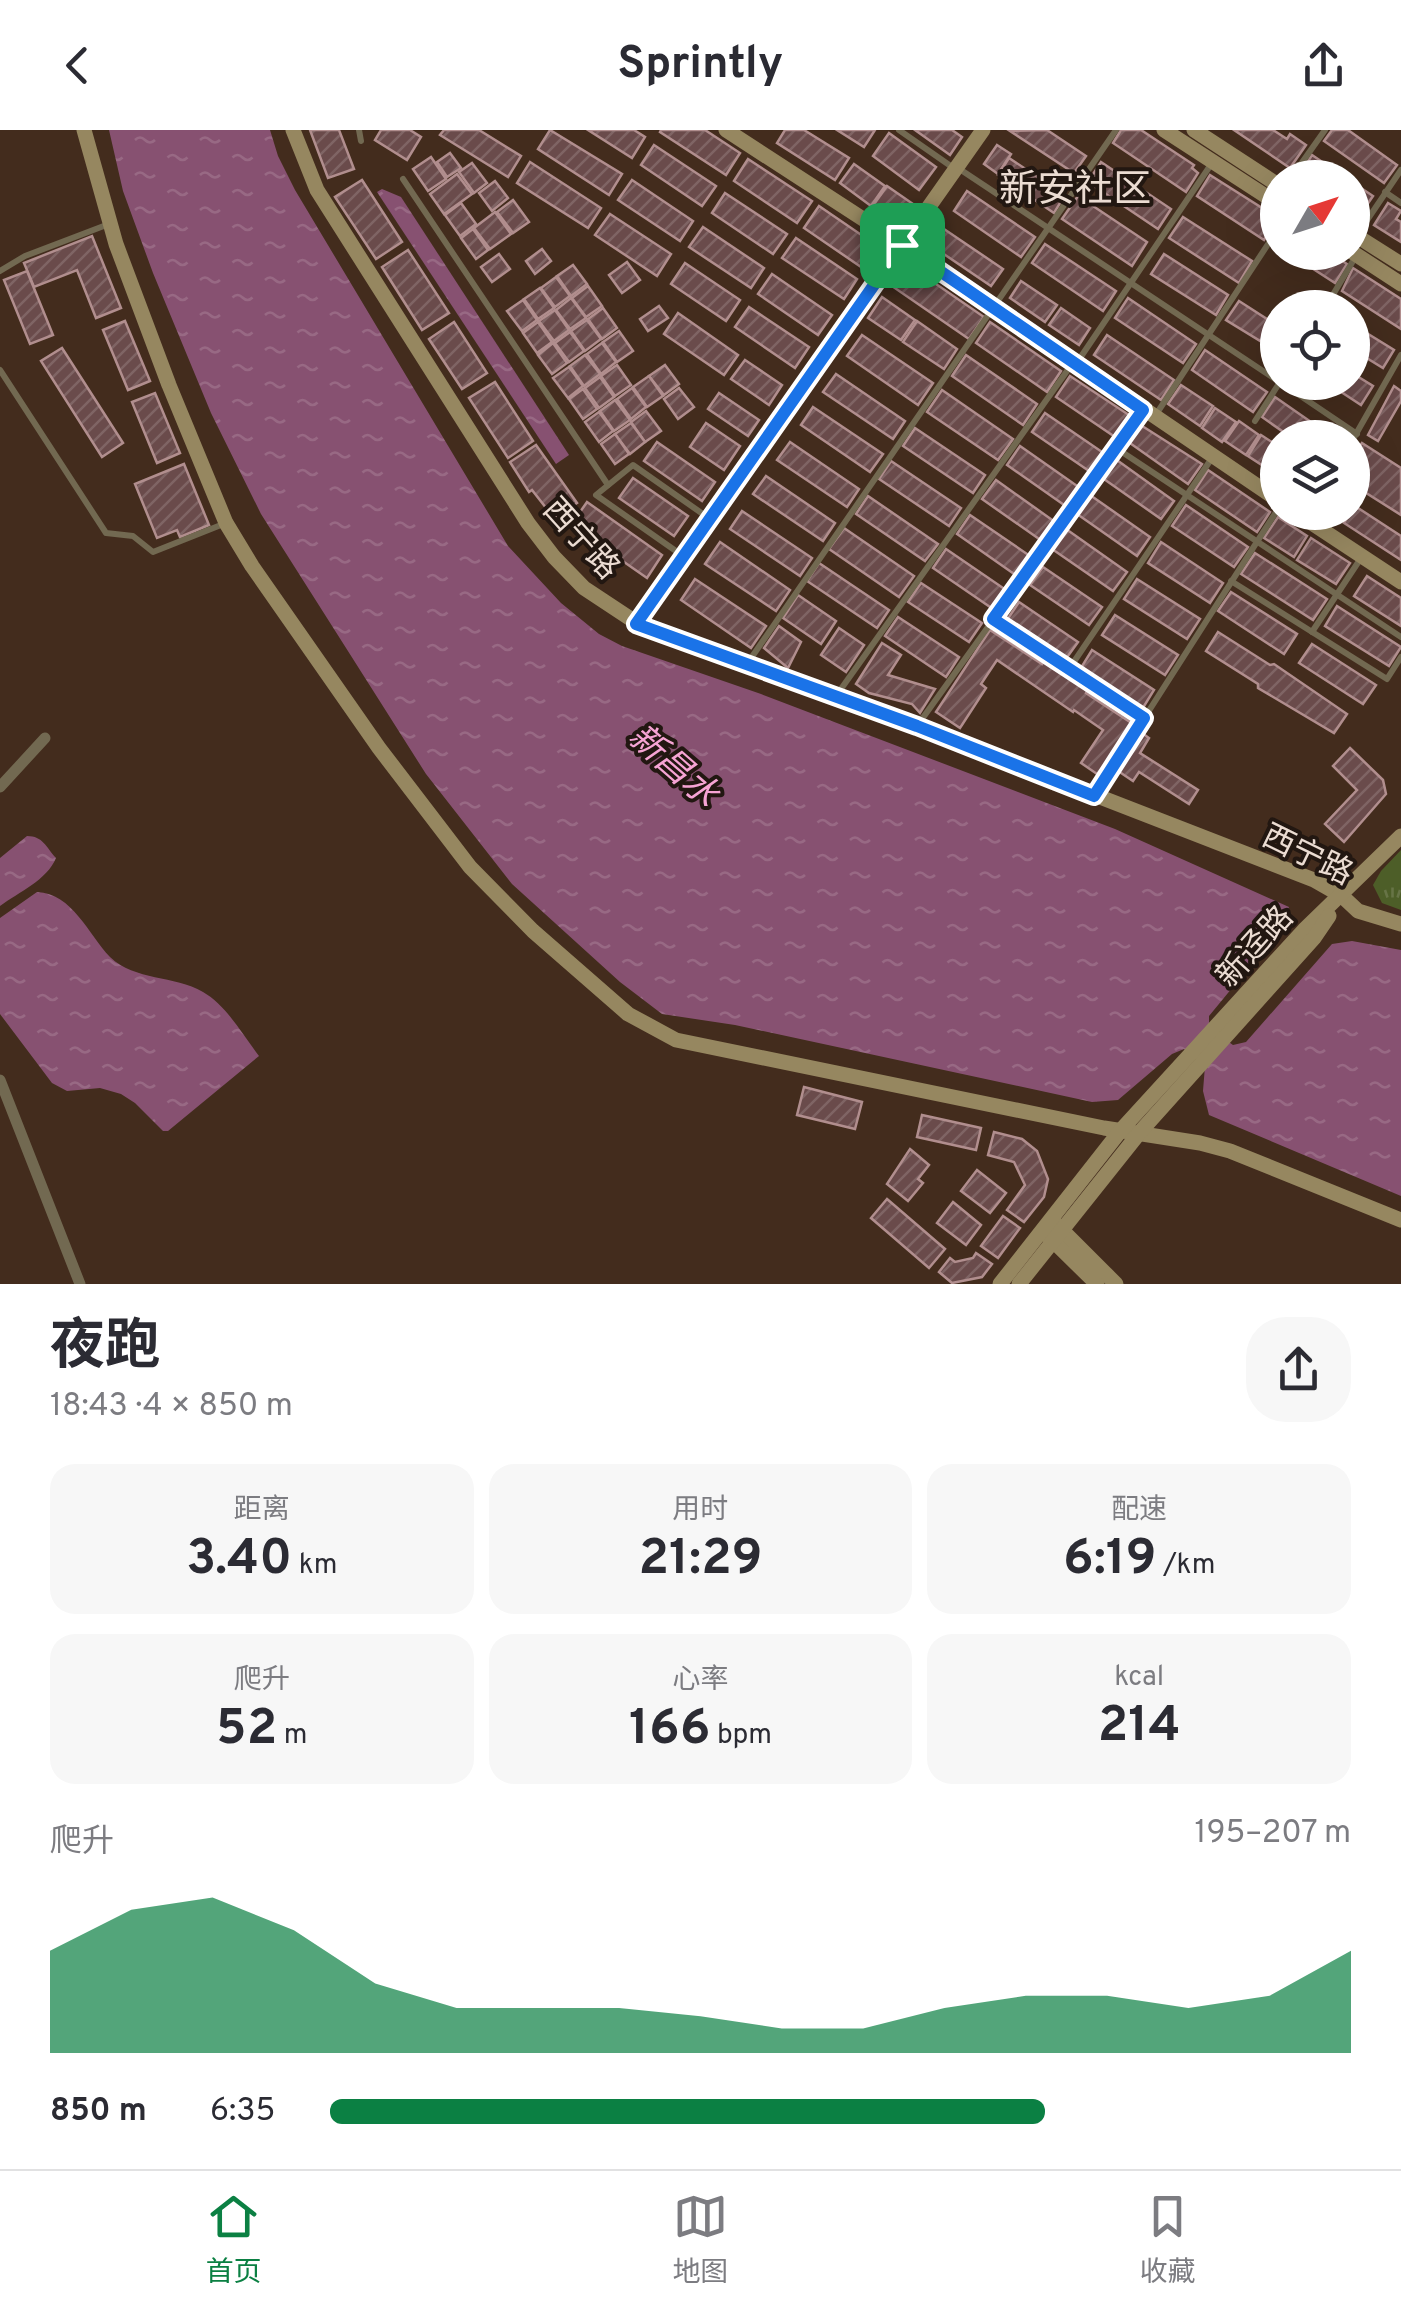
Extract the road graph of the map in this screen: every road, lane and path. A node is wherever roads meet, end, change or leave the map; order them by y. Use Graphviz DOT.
graph roads {
  1 [pos="84,130"];
  2 [pos="293,130"];
  3 [pos="359,130"];
  4 [pos="726,130"];
  5 [pos="899,130"];
  6 [pos="983,130"];
  7 [pos="1116,130"];
  8 [pos="1164,130"];
  9 [pos="1194,130"];
  10 [pos="1324,130"];
  11 [pos="1219,136"];
  12 [pos="361,141"];
  13 [pos="1303,160"];
  14 [pos="1213,162"];
  15 [pos="956,169"];
  16 [pos="1260,170"];
  17 [pos="1401,170"];
  18 [pos="403,178"];
  19 [pos="1260,192"];
  20 [pos="1385,192"];
  21 [pos="1401,203"];
  22 [pos="1370,217"];
  23 [pos="110,224"];
  24 [pos="1049,229"];
  25 [pos="902,245"];
  26 [pos="1370,251"];
  27 [pos="1260,257"];
  28 [pos="1370,258"];
  29 [pos="1401,264"];
  30 [pos="0,270"];
  31 [pos="1130,283"];
  32 [pos="1401,284"];
  33 [pos="995,309"];
  34 [pos="1209,335"];
  35 [pos="1401,355"];
  36 [pos="1074,364"];
  37 [pos="1260,369"];
  38 [pos="0,370"];
  39 [pos="1268,400"];
  40 [pos="1303,400"];
  41 [pos="1148,414"];
  42 [pos="1331,420"];
  43 [pos="1365,420"];
  44 [pos="1255,421"];
  45 [pos="1116,448"];
  46 [pos="1212,457"];
  47 [pos="608,485"];
  48 [pos="1260,488"];
  49 [pos="1186,496"];
  50 [pos="711,520"];
  51 [pos="226,522"];
  52 [pos="1264,530"];
  53 [pos="1325,530"];
  54 [pos="1256,542"];
  55 [pos="684,556"];
  56 [pos="1362,556"];
  57 [pos="1231,582"];
  58 [pos="1401,582"];
  59 [pos="1337,595"];
  60 [pos="993,619"];
  61 [pos="636,624"];
  62 [pos="1312,632"];
  63 [pos="1401,638"];
  64 [pos="1401,657"];
  65 [pos="746,665"];
  66 [pos="1069,670"];
  67 [pos="835,697"];
  68 [pos="1144,718"];
  69 [pos="917,726"];
  70 [pos="45,738"];
  71 [pos="0,787"];
  72 [pos="1094,796"];
  73 [pos="1401,836"];
  74 [pos="1342,896"];
  75 [pos="1401,924"];
  76 [pos="1181,1075"];
  77 [pos="0,1080"];
  78 [pos="1122,1130"];
  79 [pos="1140,1132"];
  80 [pos="1401,1220"];
  81 [pos="1051,1229"];
  82 [pos="80,1284"];
  83 [pos="1000,1284"];
  84 [pos="1019,1284"];
  85 [pos="1096,1284"];
  86 [pos="1116,1284"];
  1 -- 23 [label="street"];
  2 -- 61 [label="street, 西宁路"];
  3 -- 12 [label="lane"];
  4 -- 25 [label="street"];
  5 -- 15 [label="lane"];
  6 -- 15 [label="street"];
  7 -- 24 [label="lane"];
  8 -- 14 [label="street"];
  9 -- 11 [label="street"];
  10 -- 13 [label="lane"];
  11 -- 16 [label="street"];
  14 -- 19 [label="street"];
  14 -- 31 [label="lane"];
  15 -- 24 [label="lane"];
  15 -- 25 [label="street"];
  17 -- 20 [label="lane"];
  18 -- 47 [label="lane"];
  20 -- 21 [label="lane"];
  20 -- 22 [label="lane"];
  23 -- 30 [label="lane"];
  23 -- 51 [label="street"];
  24 -- 31 [label="lane"];
  24 -- 33 [label="lane"];
  25 -- 33 [label="street"];
  25 -- 50 [label="street"];
  26 -- 29 [label="street"];
  27 -- 34 [label="lane"];
  28 -- 32 [label="street"];
  31 -- 34 [label="lane"];
  31 -- 36 [label="lane"];
  33 -- 36 [label="street"];
  33 -- 65 [label="lane"];
  34 -- 37 [label="lane"];
  34 -- 41 [label="lane"];
  35 -- 43 [label="lane"];
  36 -- 41 [label="street"];
  36 -- 67 [label="lane"];
  38 -- 51 [label="lane"];
  39 -- 44 [label="lane"];
  40 -- 42 [label="lane"];
  41 -- 45 [label="lane"];
  41 -- 46 [label="street"];
  45 -- 49 [label="lane"];
  45 -- 60 [label="lane"];
  46 -- 48 [label="street"];
  46 -- 49 [label="lane"];
  47 -- 50 [label="lane"];
  47 -- 55 [label="lane"];
  49 -- 54 [label="lane"];
  49 -- 66 [label="lane"];
  50 -- 55 [label="street"];
  51 -- 78 [label="street"];
  52 -- 54 [label="lane"];
  53 -- 56 [label="street"];
  54 -- 57 [label="lane"];
  54 -- 59 [label="lane"];
  55 -- 61 [label="street"];
  56 -- 58 [label="street"];
  56 -- 59 [label="lane"];
  57 -- 62 [label="lane"];
  57 -- 68 [label="lane"];
  59 -- 62 [label="lane"];
  59 -- 63 [label="lane"];
  60 -- 66 [label="lane"];
  60 -- 69 [label="lane"];
  61 -- 65 [label="street, 西宁路"];
  62 -- 64 [label="lane"];
  65 -- 67 [label="street, 西宁路"];
  66 -- 68 [label="lane"];
  67 -- 69 [label="street, 西宁路"];
  68 -- 72 [label="lane"];
  69 -- 72 [label="street, 西宁路"];
  70 -- 71 [label="street"];
  72 -- 74 [label="street, 西宁路"];
  73 -- 74 [label="street, 新迳路"];
  74 -- 75 [label="street, 西宁路"];
  74 -- 76 [label="street, 新迳路"];
  76 -- 78 [label="street, 新迳路"];
  76 -- 79 [label="street, 新迳路"];
  77 -- 82 [label="street"];
  78 -- 79 [label="street"];
  78 -- 81 [label="street, 新迳路"];
  79 -- 80 [label="street"];
  79 -- 81 [label="street, 新迳路"];
  81 -- 83 [label="street, 新迳路"];
  81 -- 84 [label="street, 新迳路"];
  81 -- 85 [label="street"];
  81 -- 86 [label="street"];
}
